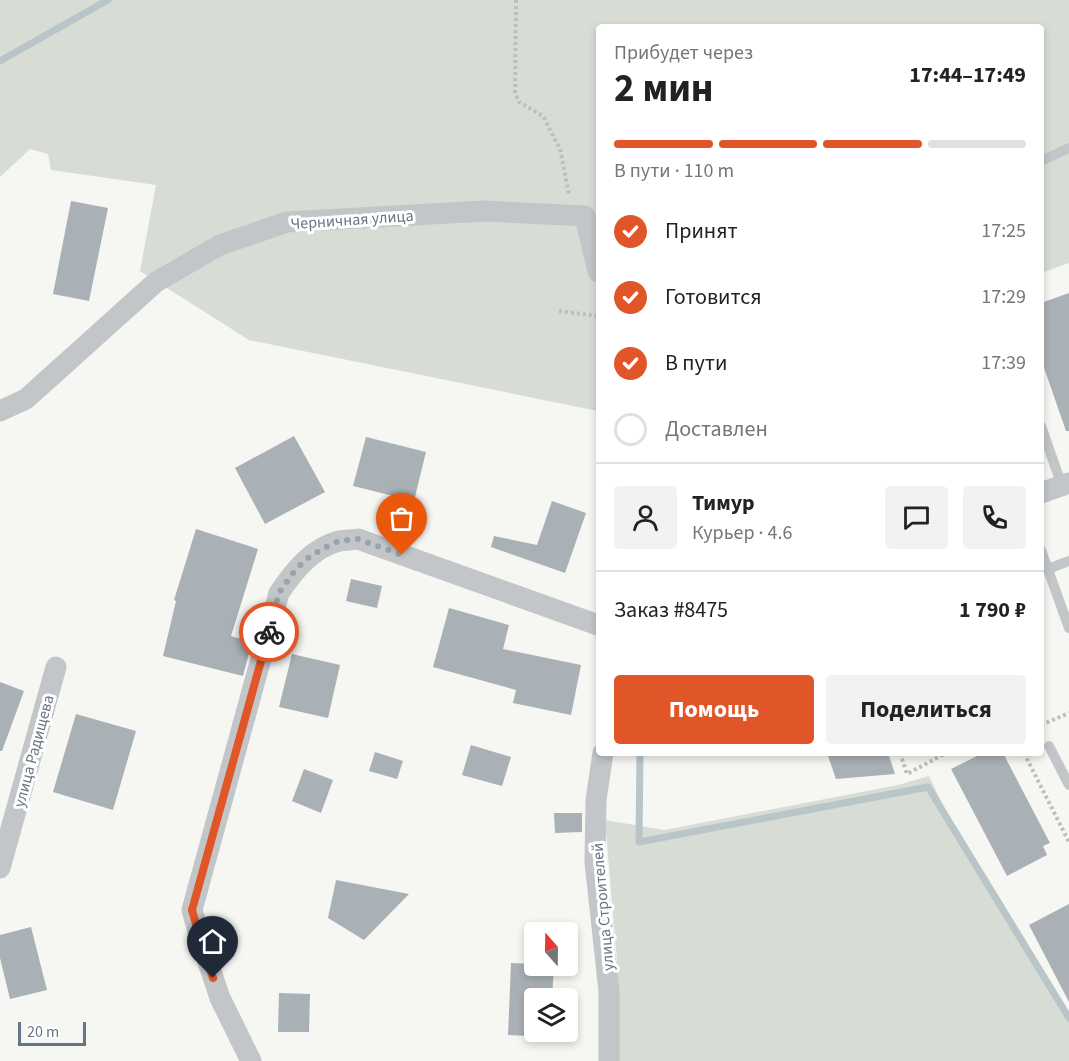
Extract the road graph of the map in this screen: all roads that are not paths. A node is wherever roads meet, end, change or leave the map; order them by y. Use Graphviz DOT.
graph roads {
  1 [pos="1069,148"];
  2 [pos="1044,160"];
  3 [pos="592,217"];
  4 [pos="596,254"];
  5 [pos="0,411"];
  6 [pos="1045,449"];
  7 [pos="1065,484"];
  8 [pos="1044,492"];
  9 [pos="1044,558"];
  10 [pos="1069,561"];
  11 [pos="1048,569"];
  12 [pos="596,624"];
  13 [pos="1069,628"];
  14 [pos="56,667"];
  15 [pos="1049,746"];
  16 [pos="603,756"];
  17 [pos="1069,785"];
  18 [pos="0,868"];
  19 [pos="251,1061"];
  20 [pos="609,1061"];
  1 -- 2 [label="lane"];
  3 -- 4 [label="street"];
  3 -- 5 [label="street, Черничная улица"];
  6 -- 7 [label="lane"];
  7 -- 8 [label="street"];
  9 -- 11 [label="lane"];
  10 -- 11 [label="lane"];
  11 -- 13 [label="lane"];
  12 -- 19 [label="street"];
  14 -- 18 [label="street, улица Радищева"];
  15 -- 17 [label="lane"];
  16 -- 20 [label="street, улица Строителей"];
}
